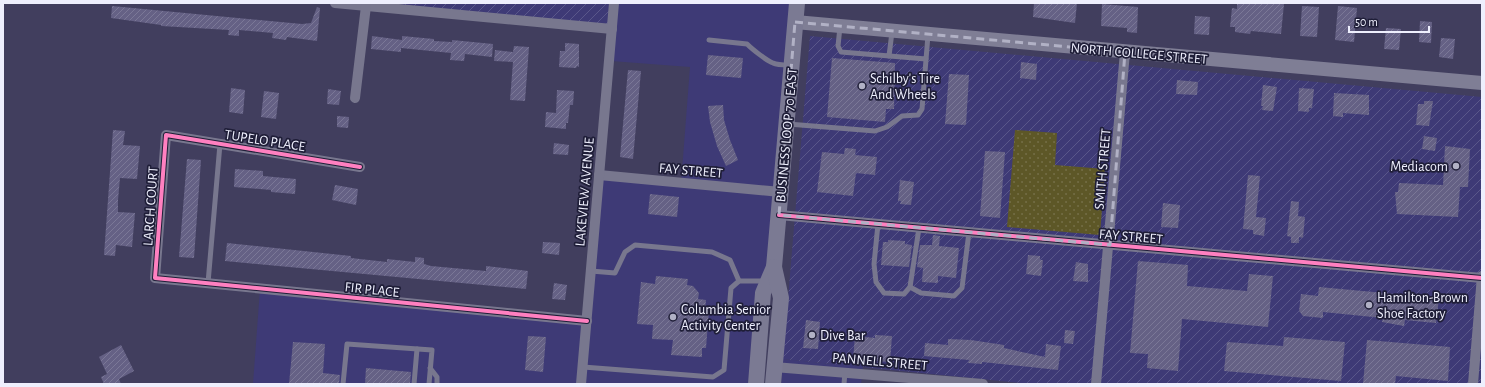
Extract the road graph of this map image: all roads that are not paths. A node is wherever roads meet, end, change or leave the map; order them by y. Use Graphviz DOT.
graph roads {
  1 [pos="335,3"];
  2 [pos="614,3"];
  3 [pos="797,3"];
  4 [pos="383,5"];
  5 [pos="366,6"];
  6 [pos="795,22"];
  7 [pos="840,26"];
  8 [pos="612,29"];
  9 [pos="892,31"];
  10 [pos="928,34"];
  11 [pos="709,40"];
  12 [pos="1125,52"];
  13 [pos="889,56"];
  14 [pos="926,59"];
  15 [pos="792,65"];
  16 [pos="1482,84"];
  17 [pos="355,98"];
  18 [pos="787,124"];
  19 [pos="166,135"];
  20 [pos="220,144"];
  21 [pos="360,167"];
  22 [pos="599,175"];
  23 [pos="781,192"];
  24 [pos="779,215"];
  25 [pos="878,224"];
  26 [pos="919,228"];
  27 [pos="968,232"];
  28 [pos="1110,245"];
  29 [pos="591,271"];
  30 [pos="772,274"];
  31 [pos="1482,277"];
  32 [pos="155,278"];
  33 [pos="739,281"];
  34 [pos="208,284"];
  35 [pos="910,287"];
  36 [pos="1481,301"];
  37 [pos="587,320"];
  38 [pos="417,349"];
  39 [pos="774,366"];
  40 [pos="583,367"];
  41 [pos="430,368"];
  42 [pos="846,372"];
  43 [pos="343,384"];
  44 [pos="414,384"];
  45 [pos="429,384"];
  46 [pos="437,384"];
  47 [pos="581,384"];
  48 [pos="756,384"];
  49 [pos="773,384"];
  50 [pos="844,384"];
  51 [pos="983,384"];
  52 [pos="1096,384"];
  53 [pos="1474,384"];
  1 -- 5 [label="street"];
  2 -- 8 [label="street, LAKEVIEW AVENUE"];
  3 -- 6 [label="main road, BUSINESS LOOP 70 EAST"];
  4 -- 5 [label="street"];
  4 -- 8 [label="street"];
  5 -- 17 [label="street"];
  6 -- 7 [label="main road, NORTH COLLEGE STREET"];
  6 -- 15 [label="main road, BUSINESS LOOP 70 EAST"];
  7 -- 9 [label="main road, NORTH COLLEGE STREET"];
  7 -- 13 [label="lane"];
  8 -- 22 [label="street, LAKEVIEW AVENUE"];
  9 -- 10 [label="main road, NORTH COLLEGE STREET"];
  9 -- 13 [label="lane"];
  10 -- 12 [label="main road, NORTH COLLEGE STREET"];
  10 -- 14 [label="lane"];
  11 -- 15 [label="lane"];
  12 -- 16 [label="main road, NORTH COLLEGE STREET"];
  12 -- 28 [label="street, SMITH STREET"];
  13 -- 14 [label="lane"];
  14 -- 18 [label="lane"];
  15 -- 18 [label="main road, BUSINESS LOOP 70 EAST"];
  18 -- 23 [label="main road, BUSINESS LOOP 70 EAST"];
  19 -- 20 [label="street, TUPELO PLACE"];
  19 -- 32 [label="street, LARCH COURT"];
  20 -- 21 [label="street, TUPELO PLACE"];
  20 -- 34 [label="lane"];
  22 -- 23 [label="street, FAY STREET"];
  22 -- 29 [label="street, LAKEVIEW AVENUE"];
  23 -- 24 [label="main road, BUSINESS LOOP 70 EAST"];
  24 -- 25 [label="street, FAY STREET"];
  24 -- 30 [label="main road, BUSINESS LOOP 70 EAST"];
  25 -- 26 [label="street, FAY STREET"];
  25 -- 35 [label="lane"];
  26 -- 27 [label="street, FAY STREET"];
  26 -- 35 [label="lane"];
  27 -- 28 [label="street, FAY STREET"];
  27 -- 35 [label="lane"];
  28 -- 31 [label="street, FAY STREET"];
  28 -- 52 [label="street, SMITH STREET"];
  29 -- 33 [label="lane"];
  29 -- 37 [label="street, LAKEVIEW AVENUE"];
  30 -- 33 [label="lane"];
  30 -- 39 [label="main road, BUSINESS LOOP 70 EAST"];
  30 -- 48 [label="main road, BUSINESS LOOP 70 EAST"];
  31 -- 36 [label="street"];
  32 -- 34 [label="street, FIR PLACE"];
  33 -- 40 [label="lane"];
  34 -- 37 [label="street, FIR PLACE"];
  36 -- 53 [label="street"];
  37 -- 40 [label="street, LAKEVIEW AVENUE"];
  38 -- 41 [label="lane"];
  38 -- 43 [label="lane"];
  38 -- 44 [label="lane"];
  39 -- 42 [label="street, PANNELL STREET"];
  39 -- 49 [label="main road, BUSINESS LOOP 70 EAST"];
  40 -- 47 [label="street, LAKEVIEW AVENUE"];
  41 -- 45 [label="lane"];
  41 -- 46 [label="lane"];
  42 -- 50 [label="lane"];
  42 -- 51 [label="street, PANNELL STREET"];
}
